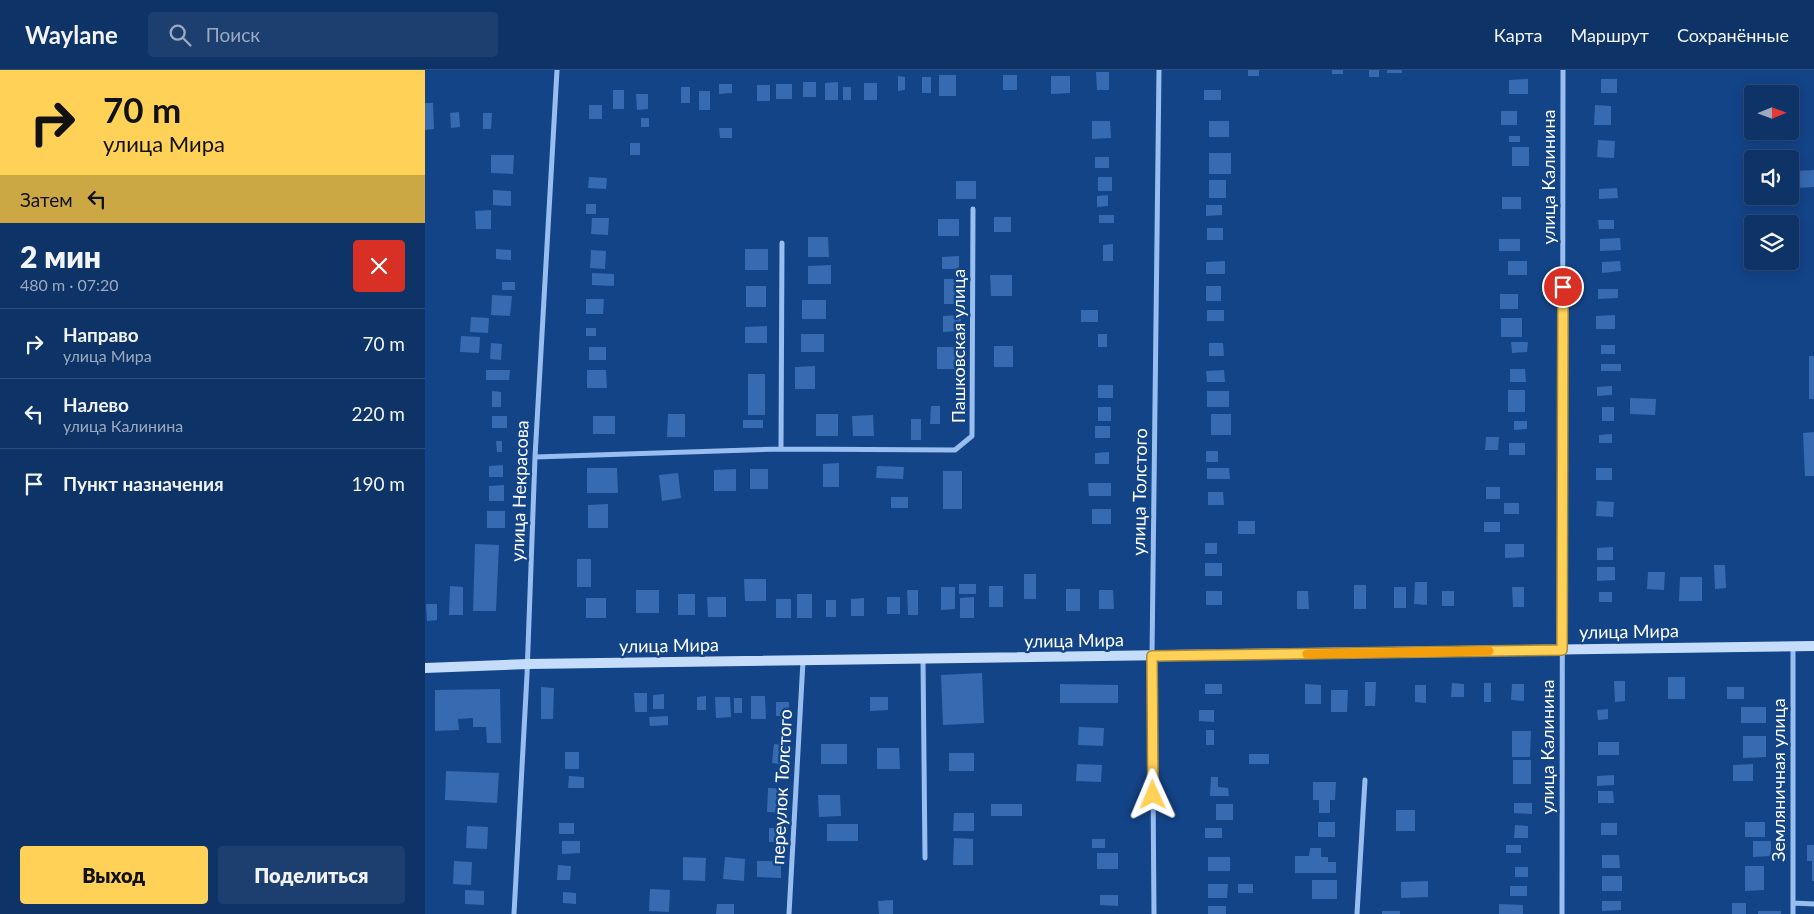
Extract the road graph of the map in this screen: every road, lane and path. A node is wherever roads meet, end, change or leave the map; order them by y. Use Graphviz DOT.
graph roads {
  1 [pos="557,70"];
  2 [pos="1159,70"];
  3 [pos="1563,70"];
  4 [pos="973,209"];
  5 [pos="782,242"];
  6 [pos="781,449"];
  7 [pos="535,457"];
  8 [pos="1793,646"];
  9 [pos="1814,646"];
  10 [pos="1562,650"];
  11 [pos="1152,656"];
  12 [pos="923,659"];
  13 [pos="803,661"];
  14 [pos="528,664"];
  15 [pos="425,668"];
  16 [pos="1365,780"];
  17 [pos="925,858"];
  18 [pos="1793,904"];
  19 [pos="1814,904"];
  20 [pos="514,914"];
  21 [pos="789,914"];
  22 [pos="1154,914"];
  23 [pos="1357,914"];
  24 [pos="1562,914"];
  25 [pos="1793,914"];
  1 -- 7 [label="street, улица Некрасова"];
  2 -- 11 [label="street, улица Толстого"];
  3 -- 10 [label="street, улица Калинина"];
  4 -- 6 [label="street, Пашковская улица"];
  5 -- 6 [label="street"];
  6 -- 7 [label="street, Пашковская улица"];
  7 -- 14 [label="street, улица Некрасова"];
  8 -- 9 [label="main road, улица Мира"];
  8 -- 10 [label="main road, улица Мира"];
  8 -- 18 [label="street, Земляничная улица"];
  10 -- 11 [label="main road, улица Мира"];
  10 -- 24 [label="street, улица Калинина"];
  11 -- 12 [label="main road, улица Мира"];
  11 -- 22 [label="street, улица Толстого"];
  12 -- 13 [label="main road, улица Мира"];
  12 -- 17 [label="street"];
  13 -- 14 [label="main road, улица Мира"];
  13 -- 21 [label="street, переулок Толстого"];
  14 -- 15 [label="main road, улица Мира"];
  14 -- 20 [label="street, улица Некрасова"];
  16 -- 23 [label="street"];
  18 -- 19 [label="street"];
  18 -- 25 [label="street, Земляничная улица"];
}
